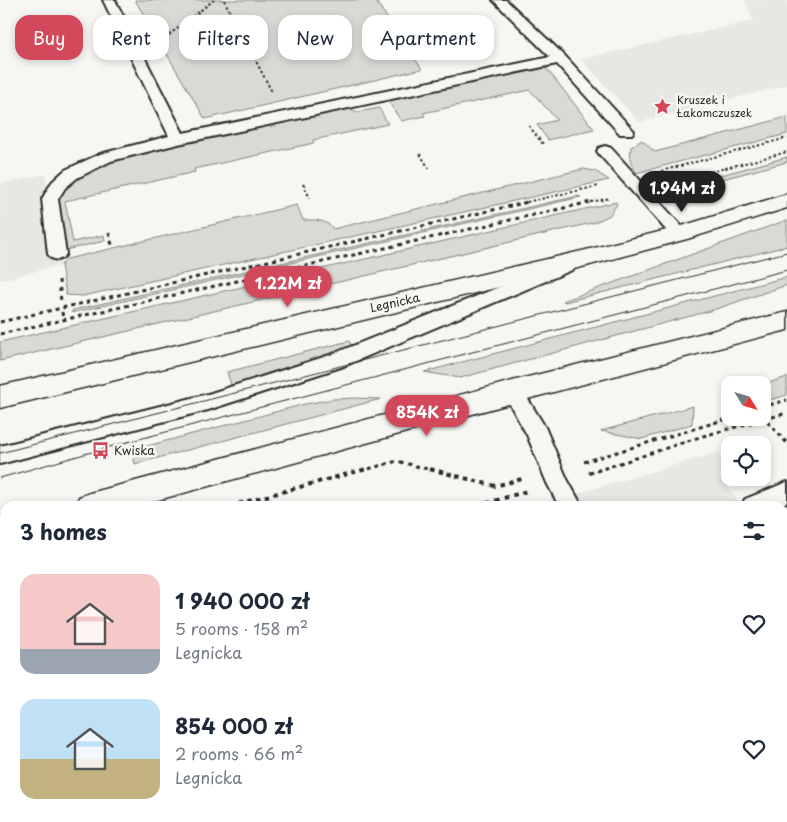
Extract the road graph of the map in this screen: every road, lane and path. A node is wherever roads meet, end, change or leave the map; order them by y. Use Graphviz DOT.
graph roads {
  1 [pos="108,0"];
  2 [pos="214,0"];
  3 [pos="224,0"];
  4 [pos="499,0"];
  5 [pos="116,15"];
  6 [pos="169,37"];
  7 [pos="560,59"];
  8 [pos="139,60"];
  9 [pos="285,117"];
  10 [pos="529,126"];
  11 [pos="626,131"];
  12 [pos="178,138"];
  13 [pos="787,138"];
  14 [pos="543,144"];
  15 [pos="605,151"];
  16 [pos="787,152"];
  17 [pos="420,154"];
  18 [pos="430,170"];
  19 [pos="658,172"];
  20 [pos="668,183"];
  21 [pos="303,184"];
  22 [pos="603,185"];
  23 [pos="310,198"];
  24 [pos="611,198"];
  25 [pos="787,201"];
  26 [pos="108,234"];
  27 [pos="679,234"];
  28 [pos="112,245"];
  29 [pos="57,254"];
  30 [pos="585,258"];
  31 [pos="62,312"];
  32 [pos="63,320"];
  33 [pos="787,321"];
  34 [pos="0,322"];
  35 [pos="0,334"];
  36 [pos="513,392"];
  37 [pos="0,397"];
  38 [pos="787,400"];
  39 [pos="771,405"];
  40 [pos="787,413"];
  41 [pos="771,416"];
  42 [pos="721,421"];
  43 [pos="771,425"];
  44 [pos="735,426"];
  45 [pos="787,443"];
  46 [pos="0,455"];
  47 [pos="556,477"];
  48 [pos="787,492"];
  49 [pos="109,501"];
  50 [pos="249,501"];
  51 [pos="491,501"];
  52 [pos="568,501"];
  53 [pos="765,501"];
  1 -- 5 [label="lane"];
  2 -- 6 [label="path"];
  3 -- 9 [label="path"];
  4 -- 7 [label="lane"];
  7 -- 9 [label="lane"];
  7 -- 11 [label="lane"];
  8 -- 12 [label="lane"];
  9 -- 12 [label="lane"];
  10 -- 14 [label="path"];
  12 -- 29 [label="lane"];
  13 -- 19 [label="path"];
  15 -- 27 [label="lane"];
  16 -- 20 [label="path"];
  17 -- 18 [label="path"];
  21 -- 23 [label="path"];
  22 -- 34 [label="path"];
  24 -- 32 [label="path"];
  25 -- 27 [label="main road, Legnicka"];
  26 -- 28 [label="path"];
  27 -- 30 [label="main road, Legnicka"];
  30 -- 37 [label="main road, Legnicka"];
  30 -- 46 [label="lane"];
  31 -- 32 [label="path"];
  32 -- 35 [label="path"];
  33 -- 36 [label="main road"];
  36 -- 47 [label="lane"];
  36 -- 49 [label="main road"];
  38 -- 39 [label="path"];
  40 -- 41 [label="path"];
  42 -- 47 [label="path"];
  43 -- 45 [label="path"];
  44 -- 47 [label="path"];
  47 -- 50 [label="path"];
  47 -- 51 [label="path"];
  47 -- 52 [label="lane"];
  48 -- 53 [label="lane"];
}
